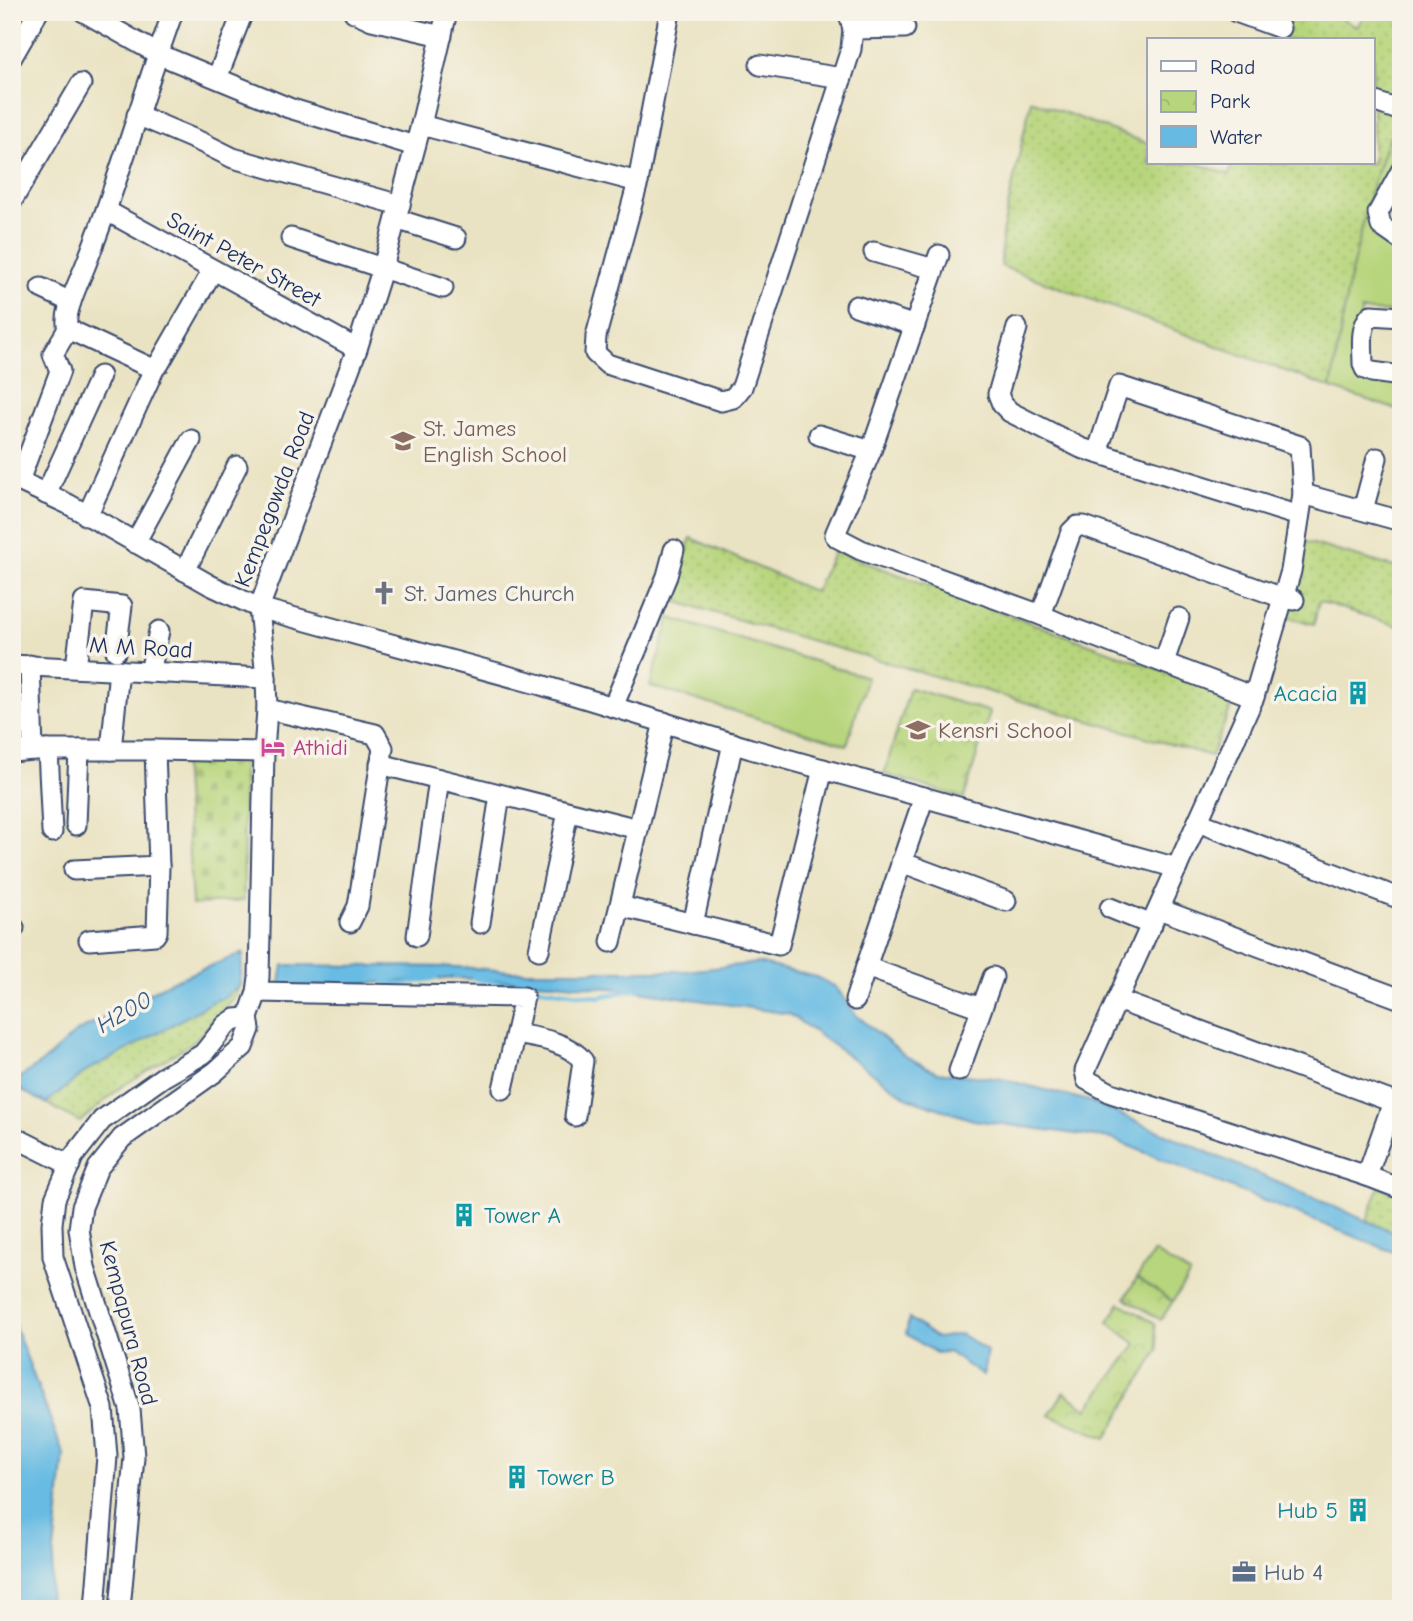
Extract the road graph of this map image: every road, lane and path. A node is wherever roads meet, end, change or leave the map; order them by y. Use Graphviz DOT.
graph roads {
  1 [pos="38,12"];
  2 [pos="84,12"];
  3 [pos="173,12"];
  4 [pos="243,12"];
  5 [pos="354,12"];
  6 [pos="447,12"];
  7 [pos="670,12"];
  8 [pos="1236,12"];
  9 [pos="850,21"];
  10 [pos="905,27"];
  11 [pos="1280,28"];
  12 [pos="442,36"];
  13 [pos="158,54"];
  14 [pos="12,57"];
  15 [pos="760,65"];
  16 [pos="217,78"];
  17 [pos="842,78"];
  18 [pos="80,84"];
  19 [pos="1374,101"];
  20 [pos="1401,111"];
  21 [pos="137,115"];
  22 [pos="421,125"];
  23 [pos="415,146"];
  24 [pos="1401,170"];
  25 [pos="638,182"];
  26 [pos="12,201"];
  27 [pos="107,211"];
  28 [pos="398,212"];
  29 [pos="291,238"];
  30 [pos="456,238"];
  31 [pos="1401,240"];
  32 [pos="874,252"];
  33 [pos="383,267"];
  34 [pos="213,270"];
  35 [pos="41,288"];
  36 [pos="443,288"];
  37 [pos="71,302"];
  38 [pos="856,306"];
  39 [pos="1401,317"];
  40 [pos="915,326"];
  41 [pos="1017,328"];
  42 [pos="68,329"];
  43 [pos="357,349"];
  44 [pos="155,367"];
  45 [pos="100,376"];
  46 [pos="1401,376"];
  47 [pos="819,435"];
  48 [pos="191,440"];
  49 [pos="871,451"];
  50 [pos="1097,453"];
  51 [pos="1377,458"];
  52 [pos="237,466"];
  53 [pos="16,480"];
  54 [pos="46,494"];
  55 [pos="1303,494"];
  56 [pos="1363,510"];
  57 [pos="87,516"];
  58 [pos="1299,516"];
  59 [pos="1401,521"];
  60 [pos="135,543"];
  61 [pos="674,550"];
  62 [pos="184,571"];
  63 [pos="1288,599"];
  64 [pos="259,608"];
  65 [pos="1041,615"];
  66 [pos="1179,618"];
  67 [pos="159,631"];
  68 [pos="117,660"];
  69 [pos="1164,662"];
  70 [pos="21,665"];
  71 [pos="76,667"];
  72 [pos="150,672"];
  73 [pos="266,678"];
  74 [pos="1254,696"];
  75 [pos="613,707"];
  76 [pos="267,709"];
  77 [pos="664,722"];
  78 [pos="733,743"];
  79 [pos="41,750"];
  80 [pos="79,750"];
  81 [pos="111,750"];
  82 [pos="155,750"];
  83 [pos="12,752"];
  84 [pos="264,752"];
  85 [pos="380,764"];
  86 [pos="823,769"];
  87 [pos="439,779"];
  88 [pos="500,795"];
  89 [pos="924,797"];
  90 [pos="568,812"];
  91 [pos="1198,822"];
  92 [pos="76,825"];
  93 [pos="638,829"];
  94 [pos="51,832"];
  95 [pos="901,862"];
  96 [pos="159,866"];
  97 [pos="1177,867"];
  98 [pos="74,870"];
  99 [pos="1401,899"];
  100 [pos="1006,901"];
  101 [pos="620,906"];
  102 [pos="1110,908"];
  103 [pos="1156,917"];
  104 [pos="350,922"];
  105 [pos="480,923"];
  106 [pos="693,924"];
  107 [pos="417,936"];
  108 [pos="89,940"];
  109 [pos="611,942"];
  110 [pos="539,950"];
  111 [pos="866,967"];
  112 [pos="993,977"];
  113 [pos="258,984"];
  114 [pos="1401,999"];
  115 [pos="855,1000"];
  116 [pos="1117,1000"];
  117 [pos="981,1008"];
  118 [pos="248,1018"];
  119 [pos="516,1034"];
  120 [pos="958,1071"];
  121 [pos="503,1089"];
  122 [pos="1397,1104"];
  123 [pos="575,1116"];
  124 [pos="12,1136"];
  125 [pos="70,1165"];
  126 [pos="1367,1176"];
  127 [pos="1401,1189"];
  128 [pos="94,1609"];
  129 [pos="120,1609"];
  1 -- 14 [label="street"];
  2 -- 13 [label="street"];
  3 -- 13 [label="street"];
  4 -- 16 [label="street"];
  5 -- 12 [label="street"];
  6 -- 12 [label="street, Kempegowda Road"];
  7 -- 25 [label="street"];
  8 -- 11 [label="street"];
  9 -- 10 [label="street"];
  9 -- 17 [label="street"];
  12 -- 22 [label="street, Kempegowda Road"];
  13 -- 16 [label="street"];
  13 -- 21 [label="street"];
  15 -- 17 [label="street"];
  16 -- 23 [label="street"];
  17 -- 25 [label="street"];
  18 -- 26 [label="street"];
  19 -- 20 [label="street"];
  21 -- 27 [label="street"];
  21 -- 28 [label="street"];
  22 -- 23 [label="street, Kempegowda Road"];
  22 -- 25 [label="street"];
  23 -- 28 [label="street, Kempegowda Road"];
  24 -- 31 [label="street"];
  27 -- 34 [label="street, Saint Peter Street"];
  27 -- 37 [label="street"];
  28 -- 30 [label="street"];
  28 -- 33 [label="street, Kempegowda Road"];
  29 -- 33 [label="street"];
  32 -- 40 [label="street"];
  33 -- 36 [label="street"];
  33 -- 43 [label="street, Kempegowda Road"];
  34 -- 43 [label="street, Saint Peter Street"];
  34 -- 44 [label="street"];
  35 -- 37 [label="street"];
  37 -- 42 [label="street"];
  38 -- 40 [label="street"];
  39 -- 46 [label="street"];
  40 -- 49 [label="street"];
  41 -- 50 [label="street"];
  42 -- 44 [label="street"];
  42 -- 53 [label="street"];
  43 -- 64 [label="street, Kempegowda Road"];
  44 -- 57 [label="street"];
  45 -- 54 [label="street"];
  47 -- 49 [label="street"];
  48 -- 60 [label="street"];
  49 -- 65 [label="street"];
  50 -- 55 [label="street"];
  50 -- 58 [label="street"];
  51 -- 56 [label="street"];
  52 -- 62 [label="street"];
  53 -- 54 [label="street"];
  54 -- 57 [label="street"];
  55 -- 56 [label="street"];
  55 -- 58 [label="street"];
  56 -- 59 [label="street"];
  57 -- 60 [label="street"];
  58 -- 63 [label="street"];
  60 -- 62 [label="street"];
  61 -- 75 [label="street"];
  62 -- 64 [label="street"];
  63 -- 65 [label="street"];
  63 -- 74 [label="street"];
  64 -- 73 [label="street, Kempegowda Road"];
  64 -- 75 [label="street"];
  65 -- 69 [label="street"];
  66 -- 69 [label="street"];
  67 -- 72 [label="street"];
  68 -- 71 [label="street, M M Road"];
  68 -- 71 [label="street"];
  68 -- 72 [label="street, M M Road"];
  68 -- 81 [label="street"];
  69 -- 74 [label="street"];
  70 -- 71 [label="street, M M Road"];
  70 -- 79 [label="street"];
  72 -- 73 [label="street, M M Road"];
  73 -- 76 [label="street, Kempegowda Road"];
  74 -- 91 [label="street"];
  75 -- 77 [label="street"];
  76 -- 84 [label="street, Kempegowda Road"];
  76 -- 85 [label="street"];
  77 -- 78 [label="street"];
  77 -- 93 [label="street"];
  78 -- 86 [label="street"];
  78 -- 106 [label="street"];
  79 -- 80 [label="street"];
  79 -- 83 [label="street"];
  79 -- 94 [label="street"];
  80 -- 81 [label="street"];
  80 -- 92 [label="street"];
  81 -- 82 [label="street"];
  82 -- 84 [label="street"];
  82 -- 96 [label="street"];
  84 -- 113 [label="street, Kempegowda Road"];
  85 -- 87 [label="street"];
  85 -- 104 [label="street"];
  86 -- 89 [label="street"];
  86 -- 106 [label="street"];
  87 -- 88 [label="street"];
  87 -- 107 [label="street"];
  88 -- 90 [label="street"];
  88 -- 105 [label="street"];
  89 -- 95 [label="street"];
  89 -- 97 [label="street"];
  90 -- 93 [label="street"];
  90 -- 110 [label="street"];
  91 -- 97 [label="street"];
  91 -- 99 [label="street"];
  93 -- 101 [label="street"];
  95 -- 100 [label="street"];
  95 -- 111 [label="street"];
  96 -- 98 [label="street"];
  96 -- 108 [label="street"];
  97 -- 103 [label="street"];
  101 -- 106 [label="street"];
  101 -- 109 [label="street"];
  102 -- 103 [label="street"];
  103 -- 114 [label="street"];
  103 -- 116 [label="street"];
  111 -- 115 [label="street"];
  111 -- 117 [label="street"];
  112 -- 117 [label="street"];
  113 -- 118 [label="street, Kempegowda Road"];
  113 -- 119 [label="street"];
  116 -- 122 [label="street"];
  116 -- 126 [label="street"];
  117 -- 120 [label="street"];
  118 -- 125 [label="street, Kempapura Road"];
  118 -- 129 [label="street, Kempapura Road"];
  119 -- 121 [label="street"];
  119 -- 123 [label="street"];
  122 -- 126 [label="street"];
  124 -- 125 [label="street"];
  125 -- 128 [label="street, Kempapura Road"];
  126 -- 127 [label="street"];
}
